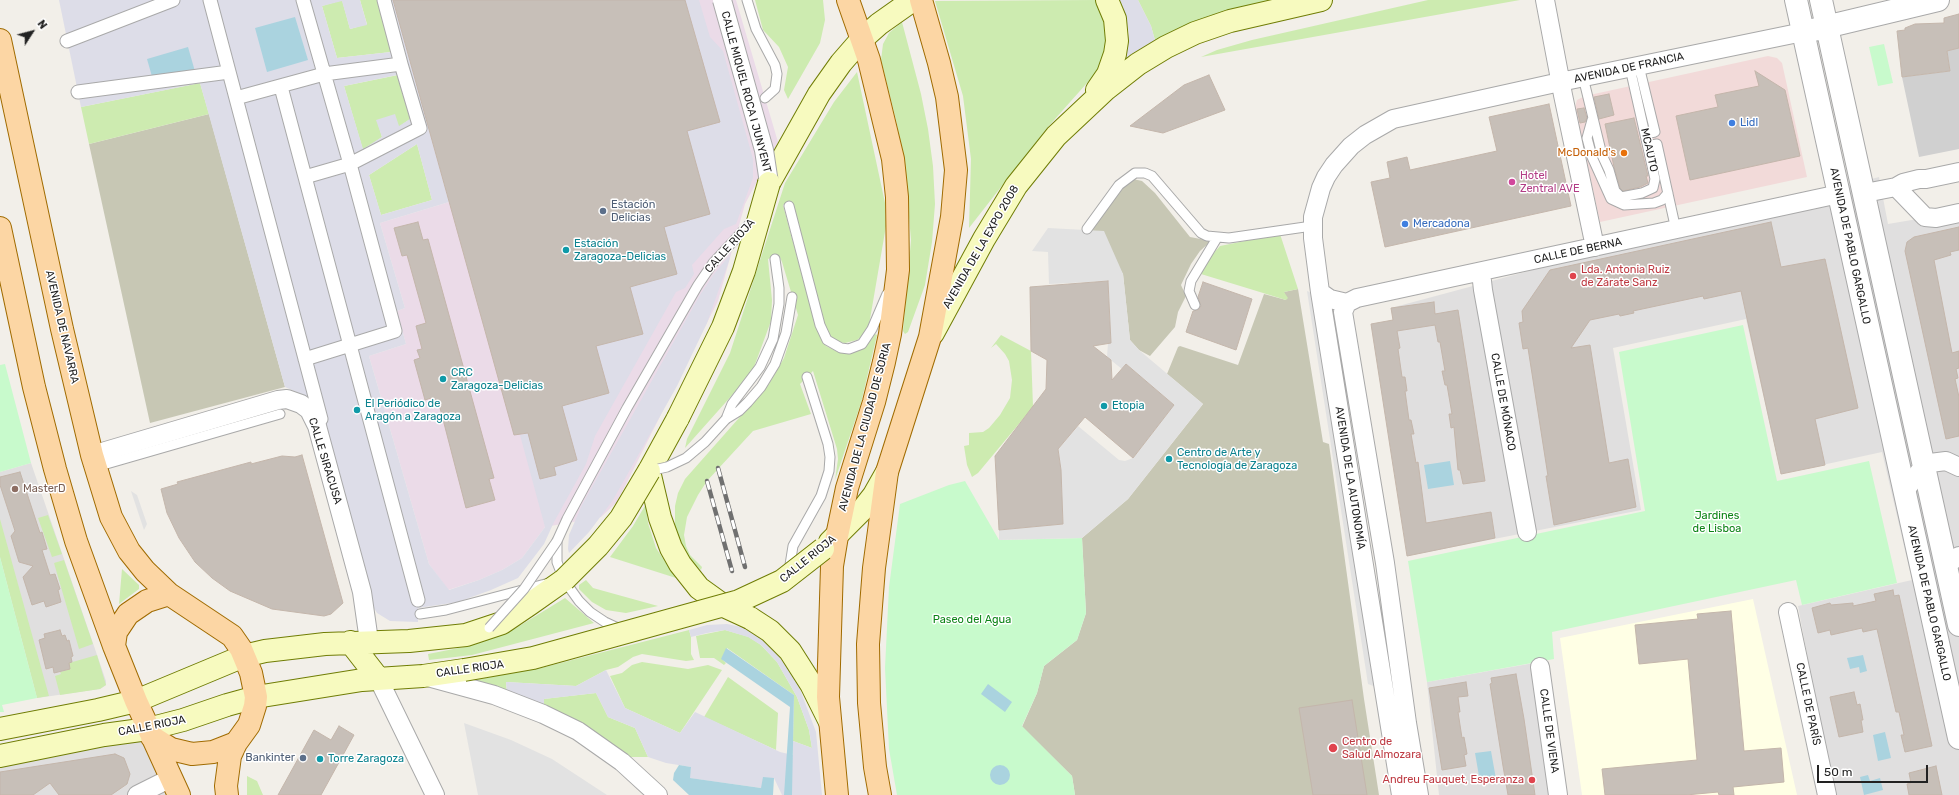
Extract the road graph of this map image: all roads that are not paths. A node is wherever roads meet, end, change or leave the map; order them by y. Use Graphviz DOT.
graph roads {
  1 [pos="173,0"];
  2 [pos="210,0"];
  3 [pos="302,0"];
  4 [pos="384,0"];
  5 [pos="722,0"];
  6 [pos="747,0"];
  7 [pos="848,0"];
  8 [pos="913,0"];
  9 [pos="921,0"];
  10 [pos="1107,0"];
  11 [pos="1321,0"];
  12 [pos="1545,0"];
  13 [pos="1796,0"];
  14 [pos="1822,0"];
  15 [pos="1938,0"];
  16 [pos="1828,27"];
  17 [pos="1803,32"];
  18 [pos="0,40"];
  19 [pos="861,40"];
  20 [pos="67,42"];
  21 [pos="401,64"];
  22 [pos="1635,67"];
  23 [pos="229,72"];
  24 [pos="324,74"];
  25 [pos="1583,77"];
  26 [pos="1560,82"];
  27 [pos="281,87"];
  28 [pos="1104,87"];
  29 [pos="78,92"];
  30 [pos="236,98"];
  31 [pos="766,98"];
  32 [pos="1592,120"];
  33 [pos="1650,133"];
  34 [pos="1652,145"];
  35 [pos="350,164"];
  36 [pos="1334,165"];
  37 [pos="1959,172"];
  38 [pos="305,177"];
  39 [pos="1926,179"];
  40 [pos="769,183"];
  41 [pos="1896,187"];
  42 [pos="1668,193"];
  43 [pos="1865,193"];
  44 [pos="1839,194"];
  45 [pos="788,206"];
  46 [pos="1919,211"];
  47 [pos="761,213"];
  48 [pos="1959,213"];
  49 [pos="1312,226"];
  50 [pos="0,228"];
  51 [pos="1087,229"];
  52 [pos="1676,230"];
  53 [pos="1217,238"];
  54 [pos="1595,246"];
  55 [pos="775,259"];
  56 [pos="898,270"];
  57 [pos="1481,272"];
  58 [pos="1320,292"];
  59 [pos="792,297"];
  60 [pos="1347,303"];
  61 [pos="1195,306"];
  62 [pos="930,337"];
  63 [pos="350,345"];
  64 [pos="305,358"];
  65 [pos="807,377"];
  66 [pos="280,414"];
  67 [pos="321,419"];
  68 [pos="726,419"];
  69 [pos="94,461"];
  70 [pos="1924,466"];
  71 [pos="1959,466"];
  72 [pos="649,471"];
  73 [pos="887,472"];
  74 [pos="1904,492"];
  75 [pos="1527,532"];
  76 [pos="558,541"];
  77 [pos="830,542"];
  78 [pos="1953,561"];
  79 [pos="789,576"];
  80 [pos="564,580"];
  81 [pos="524,589"];
  82 [pos="169,594"];
  83 [pos="418,600"];
  84 [pos="724,606"];
  85 [pos="1788,612"];
  86 [pos="420,614"];
  87 [pos="1959,624"];
  88 [pos="489,628"];
  89 [pos="628,632"];
  90 [pos="360,642"];
  91 [pos="114,646"];
  92 [pos="244,656"];
  93 [pos="1540,667"];
  94 [pos="423,676"];
  95 [pos="378,678"];
  96 [pos="256,698"];
  97 [pos="136,701"];
  98 [pos="830,722"];
  99 [pos="0,728"];
  100 [pos="150,733"];
  101 [pos="1959,738"];
  102 [pos="236,743"];
  103 [pos="0,756"];
  104 [pos="175,786"];
  105 [pos="137,795"];
  106 [pos="227,795"];
  107 [pos="435,795"];
  108 [pos="658,795"];
  109 [pos="837,795"];
  110 [pos="880,795"];
  111 [pos="1401,795"];
  112 [pos="1419,795"];
  113 [pos="1558,795"];
  114 [pos="1828,795"];
  1 -- 20 [label="street"];
  2 -- 23 [label="street"];
  3 -- 24 [label="street"];
  4 -- 21 [label="street"];
  5 -- 40 [label="street, CALLE MIQUEL ROCA I JUNYENT, bridge"];
  6 -- 31 [label="lane"];
  7 -- 19 [label="main road, AVENIDA DE LA CIUDAD DE SORIA"];
  8 -- 19 [label="main road, CALLE RIOJA"];
  9 -- 62 [label="main road"];
  10 -- 28 [label="main road"];
  11 -- 28 [label="main road"];
  12 -- 26 [label="street"];
  13 -- 17 [label="street, AVENIDA DE PABLO GARGALLO"];
  14 -- 16 [label="street"];
  15 -- 16 [label="street, AVENIDA DE FRANCIA"];
  16 -- 17 [label="street, AVENIDA DE FRANCIA"];
  16 -- 43 [label="street"];
  17 -- 22 [label="street, AVENIDA DE FRANCIA"];
  17 -- 44 [label="street, AVENIDA DE PABLO GARGALLO"];
  18 -- 69 [label="main road, AVENIDA DE NAVARRA"];
  19 -- 40 [label="main road, CALLE RIOJA"];
  19 -- 56 [label="main road, AVENIDA DE LA CIUDAD DE SORIA"];
  21 -- 24 [label="street"];
  21 -- 35 [label="street"];
  22 -- 25 [label="street, AVENIDA DE FRANCIA"];
  22 -- 32 [label="lane, MCAUTO"];
  22 -- 33 [label="lane"];
  23 -- 29 [label="street"];
  23 -- 30 [label="street"];
  24 -- 27 [label="street"];
  24 -- 35 [label="street"];
  25 -- 26 [label="street, AVENIDA DE FRANCIA"];
  25 -- 32 [label="lane"];
  26 -- 36 [label="street, AVENIDA DE FRANCIA"];
  26 -- 54 [label="street"];
  27 -- 30 [label="street"];
  27 -- 38 [label="street"];
  28 -- 62 [label="main road, AVENIDA DE LA EXPO 2008"];
  30 -- 64 [label="street"];
  32 -- 42 [label="lane"];
  34 -- 42 [label="lane"];
  35 -- 38 [label="street"];
  35 -- 63 [label="street"];
  36 -- 49 [label="street, AVENIDA DE LA AUTONOMÍA"];
  37 -- 39 [label="street"];
  38 -- 63 [label="street"];
  39 -- 41 [label="street"];
  39 -- 46 [label="street"];
  40 -- 47 [label="main road, CALLE RIOJA, bridge"];
  41 -- 43 [label="street"];
  41 -- 46 [label="street"];
  42 -- 52 [label="lane"];
  43 -- 70 [label="street"];
  44 -- 52 [label="street, CALLE DE BERNA"];
  44 -- 74 [label="street, AVENIDA DE PABLO GARGALLO"];
  45 -- 56 [label="lane"];
  46 -- 48 [label="street"];
  47 -- 72 [label="main road, CALLE RIOJA, bridge"];
  47 -- 76 [label="lane, CALLE RIOJA, bridge"];
  49 -- 53 [label="lane"];
  49 -- 58 [label="street, AVENIDA DE LA AUTONOMÍA"];
  50 -- 91 [label="main road"];
  51 -- 53 [label="lane"];
  52 -- 54 [label="street, CALLE DE BERNA"];
  53 -- 61 [label="lane"];
  54 -- 57 [label="street, CALLE DE BERNA"];
  55 -- 68 [label="lane"];
  56 -- 77 [label="main road, AVENIDA DE LA CIUDAD DE SORIA"];
  57 -- 60 [label="street, CALLE DE BERNA"];
  57 -- 75 [label="street, CALLE DE MÓNACO"];
  58 -- 60 [label="street"];
  58 -- 111 [label="street, AVENIDA DE LA AUTONOMÍA"];
  59 -- 68 [label="lane"];
  60 -- 112 [label="street, AVENIDA DE LA AUTONOMÍA"];
  62 -- 73 [label="main road"];
  63 -- 64 [label="street"];
  63 -- 83 [label="street"];
  64 -- 67 [label="street"];
  65 -- 79 [label="lane"];
  66 -- 69 [label="lane"];
  68 -- 72 [label="lane, bridge"];
  69 -- 82 [label="main road, AVENIDA DE NAVARRA"];
  69 -- 90 [label="street, CALLE SIRACUSA"];
  70 -- 71 [label="street"];
  70 -- 74 [label="street"];
  70 -- 78 [label="street"];
  72 -- 80 [label="main road, CALLE RIOJA, bridge"];
  72 -- 84 [label="main road, AVENIDA DE LA CIUDAD DE SORIA"];
  73 -- 77 [label="main road, CALLE RIOJA"];
  73 -- 110 [label="main road"];
  74 -- 101 [label="street, AVENIDA DE PABLO GARGALLO"];
  76 -- 80 [label="lane"];
  76 -- 81 [label="lane, CALLE RIOJA, bridge"];
  77 -- 79 [label="main road, CALLE RIOJA, bridge"];
  77 -- 98 [label="main road, AVENIDA DE LA CIUDAD DE SORIA"];
  78 -- 87 [label="street"];
  79 -- 84 [label="main road, CALLE RIOJA, bridge"];
  80 -- 81 [label="lane"];
  80 -- 88 [label="main road, CALLE RIOJA, bridge"];
  80 -- 89 [label="lane"];
  81 -- 86 [label="lane"];
  81 -- 88 [label="lane, CALLE RIOJA, bridge"];
  82 -- 91 [label="main road"];
  82 -- 92 [label="main road, AVENIDA DE NAVARRA"];
  84 -- 89 [label="main road, CALLE RIOJA, bridge"];
  84 -- 98 [label="main road, AVENIDA DE LA CIUDAD DE SORIA, bridge"];
  85 -- 114 [label="street, CALLE DE PARÍS"];
  88 -- 90 [label="main road, CALLE RIOJA"];
  89 -- 94 [label="main road, CALLE RIOJA, bridge"];
  90 -- 92 [label="main road, CALLE RIOJA"];
  90 -- 95 [label="main road"];
  91 -- 97 [label="main road"];
  92 -- 96 [label="main road, AVENIDA DE NAVARRA"];
  92 -- 97 [label="main road, CALLE RIOJA"];
  93 -- 113 [label="street, CALLE DE VIENA"];
  94 -- 95 [label="main road, CALLE RIOJA"];
  94 -- 108 [label="street"];
  95 -- 96 [label="main road, CALLE RIOJA"];
  95 -- 107 [label="street"];
  96 -- 100 [label="main road, CALLE RIOJA"];
  96 -- 102 [label="main road, AVENIDA DE NAVARRA"];
  97 -- 99 [label="main road, CALLE RIOJA"];
  97 -- 100 [label="main road"];
  98 -- 109 [label="main road, AVENIDA DE LA CIUDAD DE SORIA"];
  100 -- 102 [label="main road"];
  100 -- 103 [label="main road, CALLE RIOJA"];
  100 -- 104 [label="main road"];
  102 -- 106 [label="main road, AVENIDA DE NAVARRA"];
  104 -- 105 [label="street"];
}
